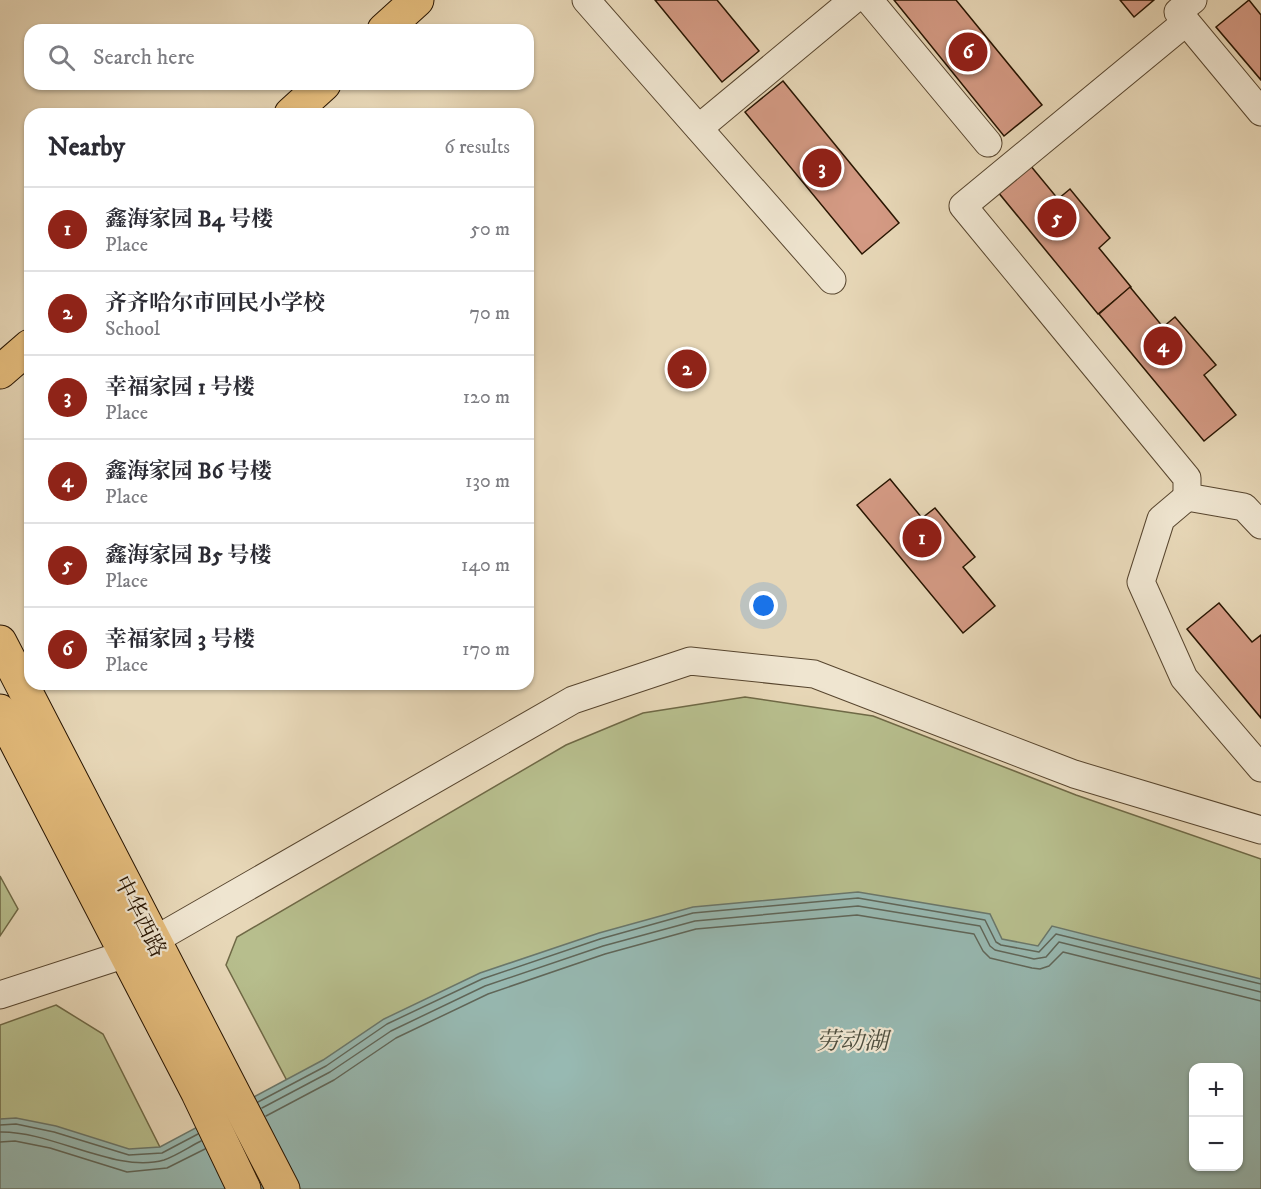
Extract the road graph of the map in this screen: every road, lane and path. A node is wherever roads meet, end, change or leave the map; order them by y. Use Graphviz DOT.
graph roads {
  1 [pos="417,0"];
  2 [pos="586,0"];
  3 [pos="853,0"];
  4 [pos="869,0"];
  5 [pos="1190,11"];
  6 [pos="391,24"];
  7 [pos="317,90"];
  8 [pos="298,108"];
  9 [pos="1261,112"];
  10 [pos="699,128"];
  11 [pos="988,143"];
  12 [pos="832,280"];
  13 [pos="24,351"];
  14 [pos="0,372"];
  15 [pos="1187,497"];
  16 [pos="1261,525"];
  17 [pos="0,642"];
  18 [pos="0,711"];
  19 [pos="1261,768"];
  20 [pos="1261,830"];
  21 [pos="140,947"];
  22 [pos="0,995"];
  23 [pos="211,1086"];
  24 [pos="244,1189"];
  25 [pos="283,1189"];
  1 -- 6 [label="main road"];
  2 -- 10 [label="street"];
  3 -- 10 [label="street"];
  4 -- 11 [label="street"];
  5 -- 9 [label="street"];
  5 -- 15 [label="street"];
  7 -- 8 [label="main road"];
  10 -- 12 [label="street"];
  13 -- 14 [label="main road"];
  15 -- 16 [label="street"];
  15 -- 19 [label="street"];
  17 -- 21 [label="main road, 中华西路"];
  18 -- 21 [label="main road, 中华西路"];
  20 -- 21 [label="street"];
  21 -- 22 [label="street"];
  21 -- 23 [label="main road, 中华西路"];
  23 -- 24 [label="main road"];
  23 -- 25 [label="main road, 中华西路"];
}
